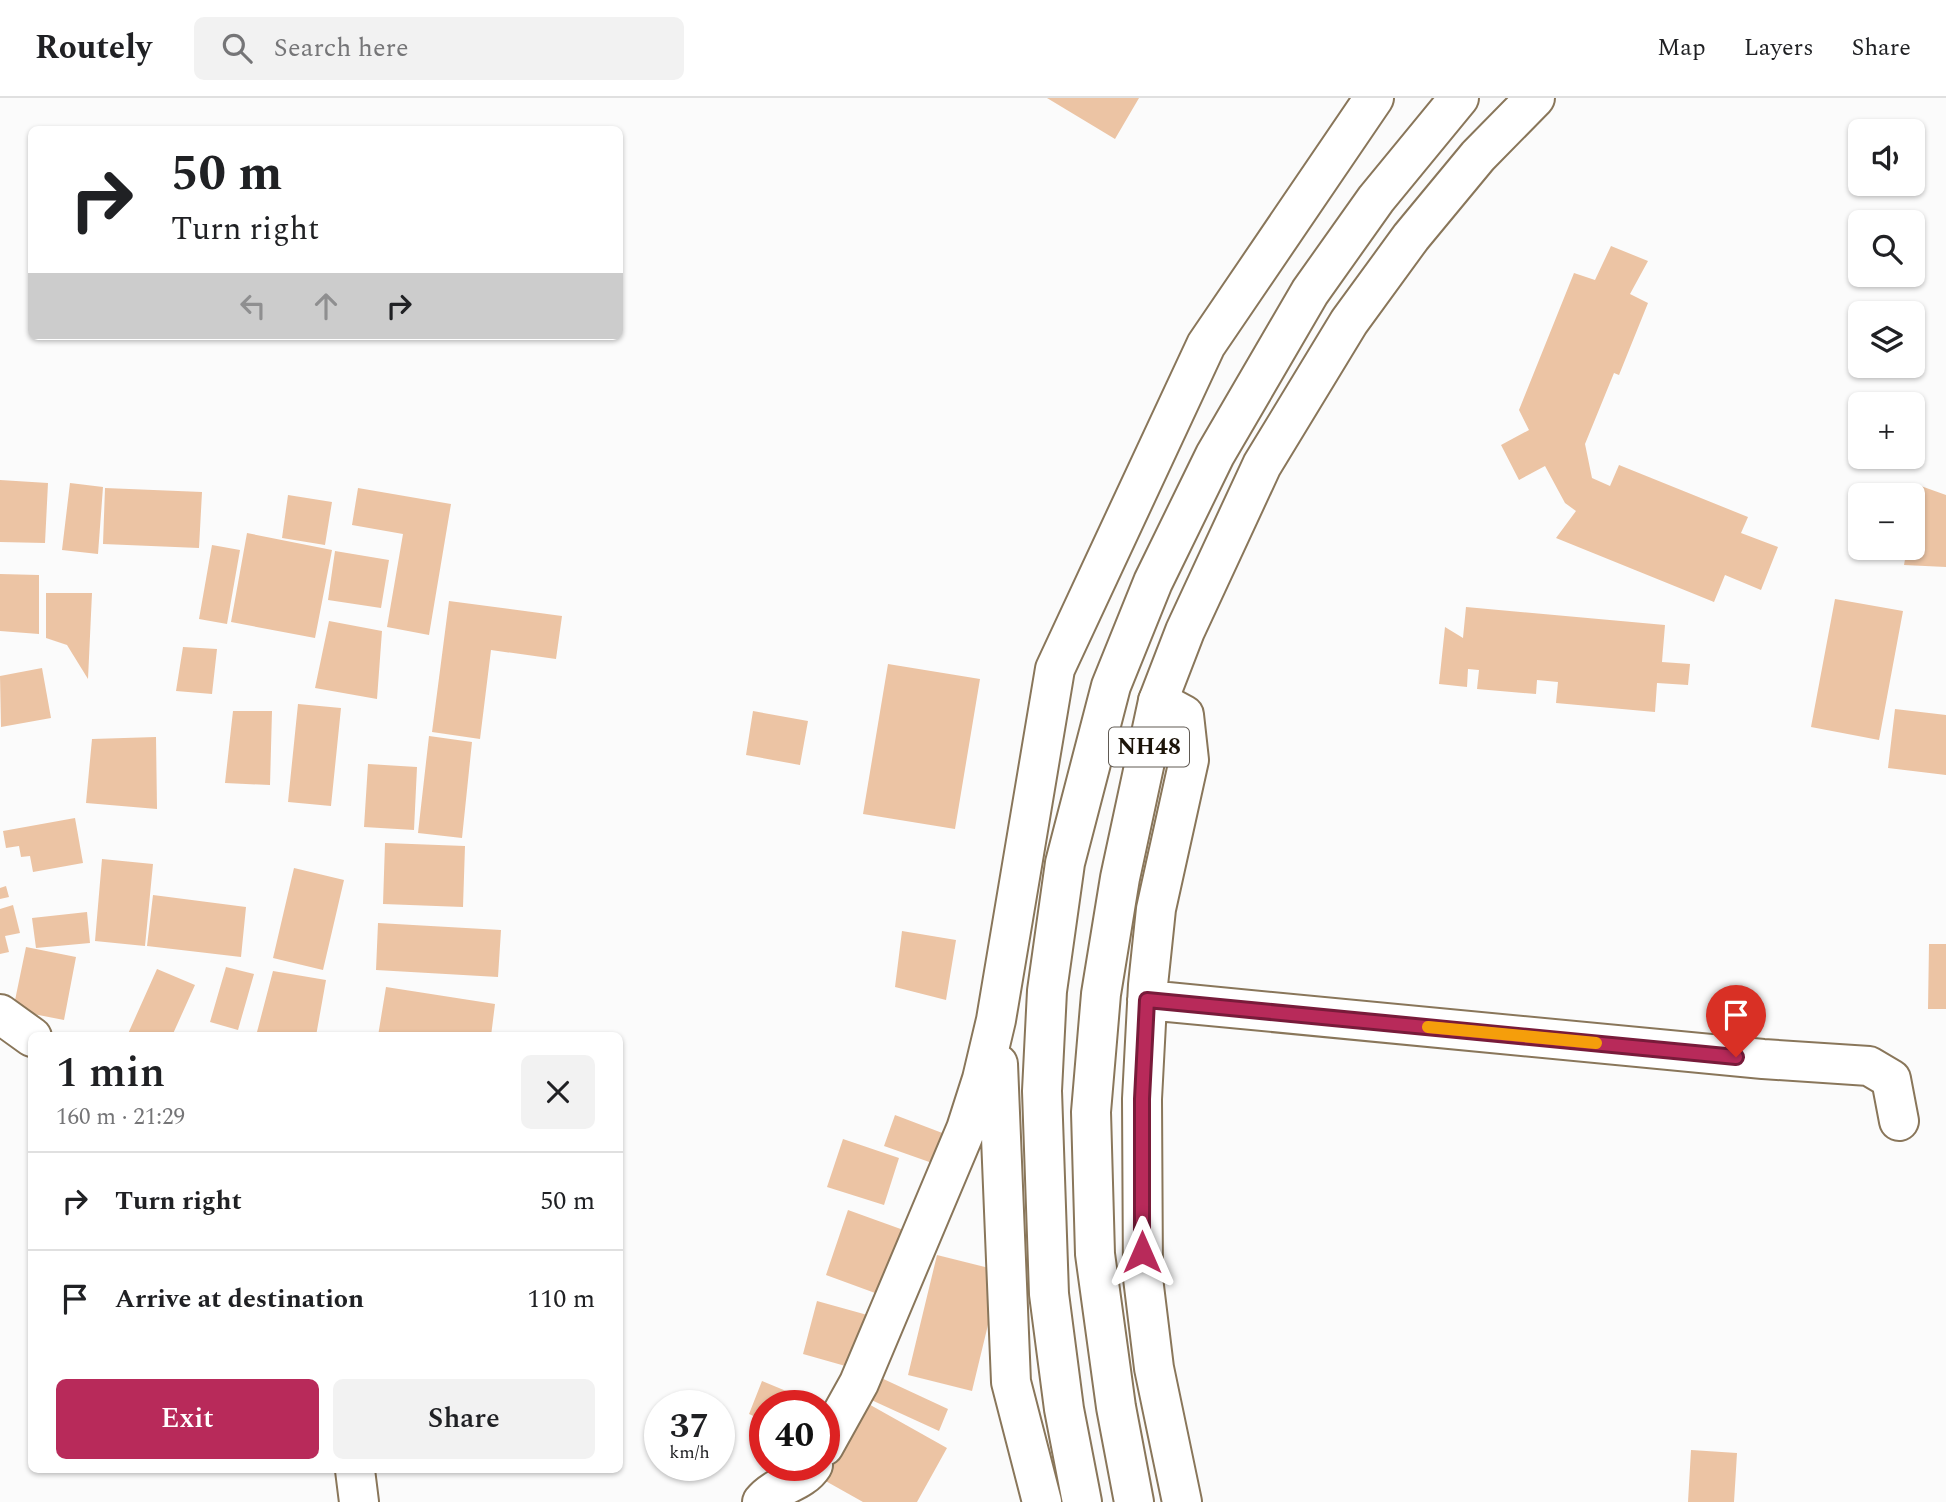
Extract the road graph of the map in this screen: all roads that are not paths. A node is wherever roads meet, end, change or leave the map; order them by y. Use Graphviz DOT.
graph roads {
  1 [pos="1374,98"];
  2 [pos="1459,98"];
  3 [pos="1535,98"];
  4 [pos="1158,701"];
  5 [pos="1147,1000"];
  6 [pos="0,1014"];
  7 [pos="996,1020"];
  8 [pos="28,1034"];
  9 [pos="1899,1121"];
  10 [pos="840,1418"];
  11 [pos="355,1473"];
  12 [pos="793,1481"];
  13 [pos="359,1502"];
  14 [pos="762,1502"];
  15 [pos="1042,1502"];
  16 [pos="1082,1502"];
  17 [pos="1134,1502"];
  18 [pos="1182,1502"];
  1 -- 7 [label="main road"];
  2 -- 16 [label="main road, NH48"];
  3 -- 4 [label="main road, NH48"];
  4 -- 5 [label="main road"];
  4 -- 17 [label="main road, NH48"];
  5 -- 9 [label="main road"];
  5 -- 18 [label="main road"];
  6 -- 8 [label="main road"];
  7 -- 10 [label="main road"];
  7 -- 15 [label="main road"];
  11 -- 13 [label="main road"];
  12 -- 14 [label="main road"];
}
